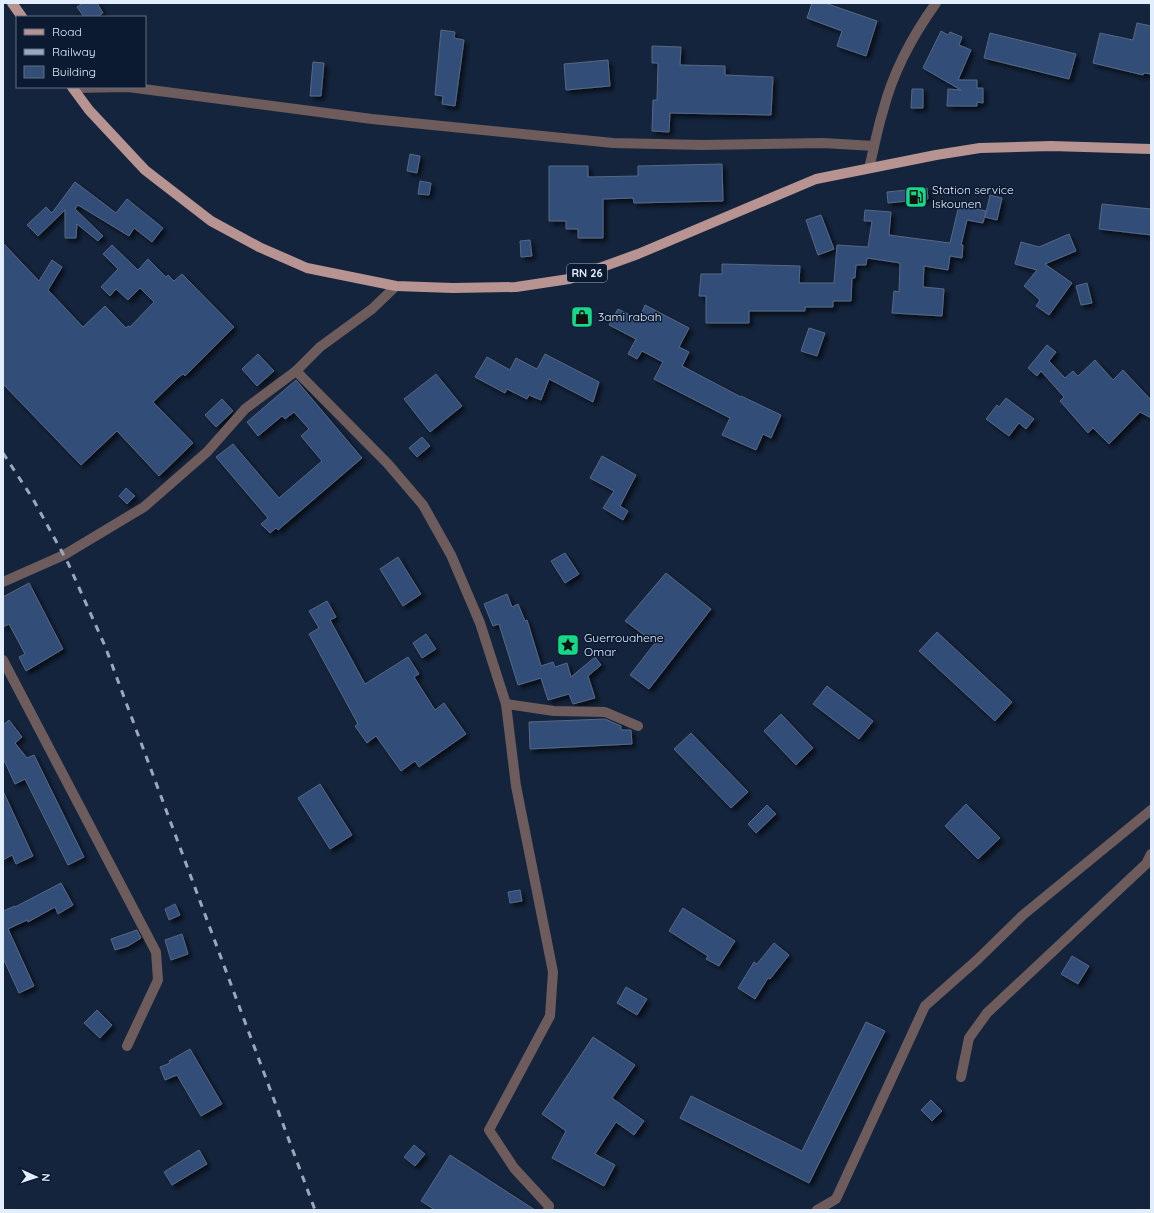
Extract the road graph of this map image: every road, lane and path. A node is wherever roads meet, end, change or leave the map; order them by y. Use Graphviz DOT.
graph roads {
  1 [pos="12,3"];
  2 [pos="936,3"];
  3 [pos="21,16"];
  4 [pos="73,88"];
  5 [pos="128,88"];
  6 [pos="874,146"];
  7 [pos="1151,149"];
  8 [pos="869,168"];
  9 [pos="396,286"];
  10 [pos="296,371"];
  11 [pos="3,582"];
  12 [pos="3,660"];
  13 [pos="506,704"];
  14 [pos="638,726"];
  15 [pos="1151,810"];
  16 [pos="1151,854"];
  17 [pos="127,1046"];
  18 [pos="961,1077"];
  19 [pos="548,1210"];
  20 [pos="817,1210"];
  1 -- 3 [label="main road"];
  2 -- 6 [label="street"];
  4 -- 9 [label="main road, RN 26"];
  5 -- 6 [label="street"];
  6 -- 8 [label="street"];
  7 -- 8 [label="main road, RN 26"];
  8 -- 9 [label="main road, RN 26"];
  9 -- 10 [label="street"];
  10 -- 11 [label="street"];
  10 -- 13 [label="street"];
  12 -- 17 [label="street"];
  13 -- 14 [label="street"];
  13 -- 19 [label="street"];
  15 -- 20 [label="street"];
  16 -- 18 [label="street"];
}
